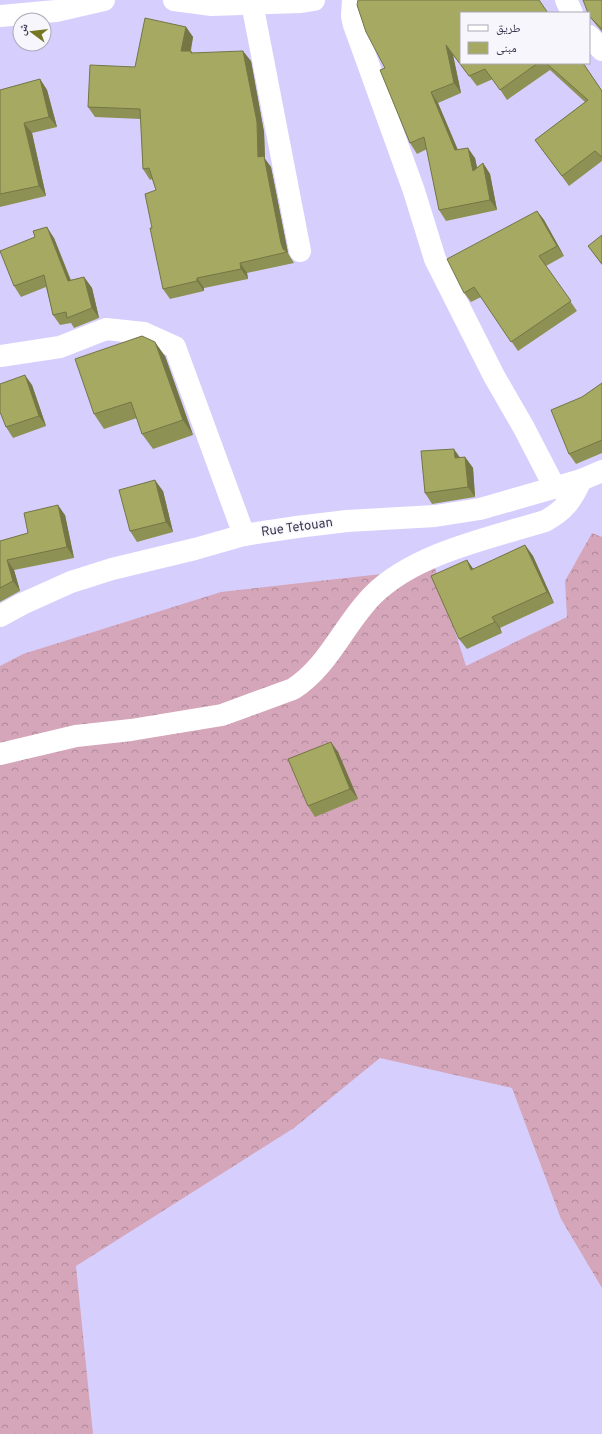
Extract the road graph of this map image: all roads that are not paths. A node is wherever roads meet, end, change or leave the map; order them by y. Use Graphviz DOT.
graph roads {
  1 [pos="104,0"];
  2 [pos="174,0"];
  3 [pos="314,0"];
  4 [pos="353,0"];
  5 [pos="566,0"];
  6 [pos="252,3"];
  7 [pos="572,12"];
  8 [pos="0,16"];
  9 [pos="590,37"];
  10 [pos="602,50"];
  11 [pos="300,251"];
  12 [pos="0,356"];
  13 [pos="602,471"];
  14 [pos="581,480"];
  15 [pos="555,488"];
  16 [pos="244,535"];
  17 [pos="0,616"];
  18 [pos="0,754"];
  1 -- 8 [label="street"];
  2 -- 6 [label="street"];
  3 -- 6 [label="street"];
  4 -- 15 [label="street"];
  5 -- 7 [label="street"];
  6 -- 11 [label="street"];
  9 -- 10 [label="street"];
  12 -- 16 [label="street"];
  13 -- 14 [label="street, Rue Tetouan"];
  14 -- 15 [label="street, Rue Tetouan"];
  14 -- 18 [label="street"];
  15 -- 16 [label="street, Rue Tetouan"];
  16 -- 17 [label="street, Rue Tetouan"];
}
